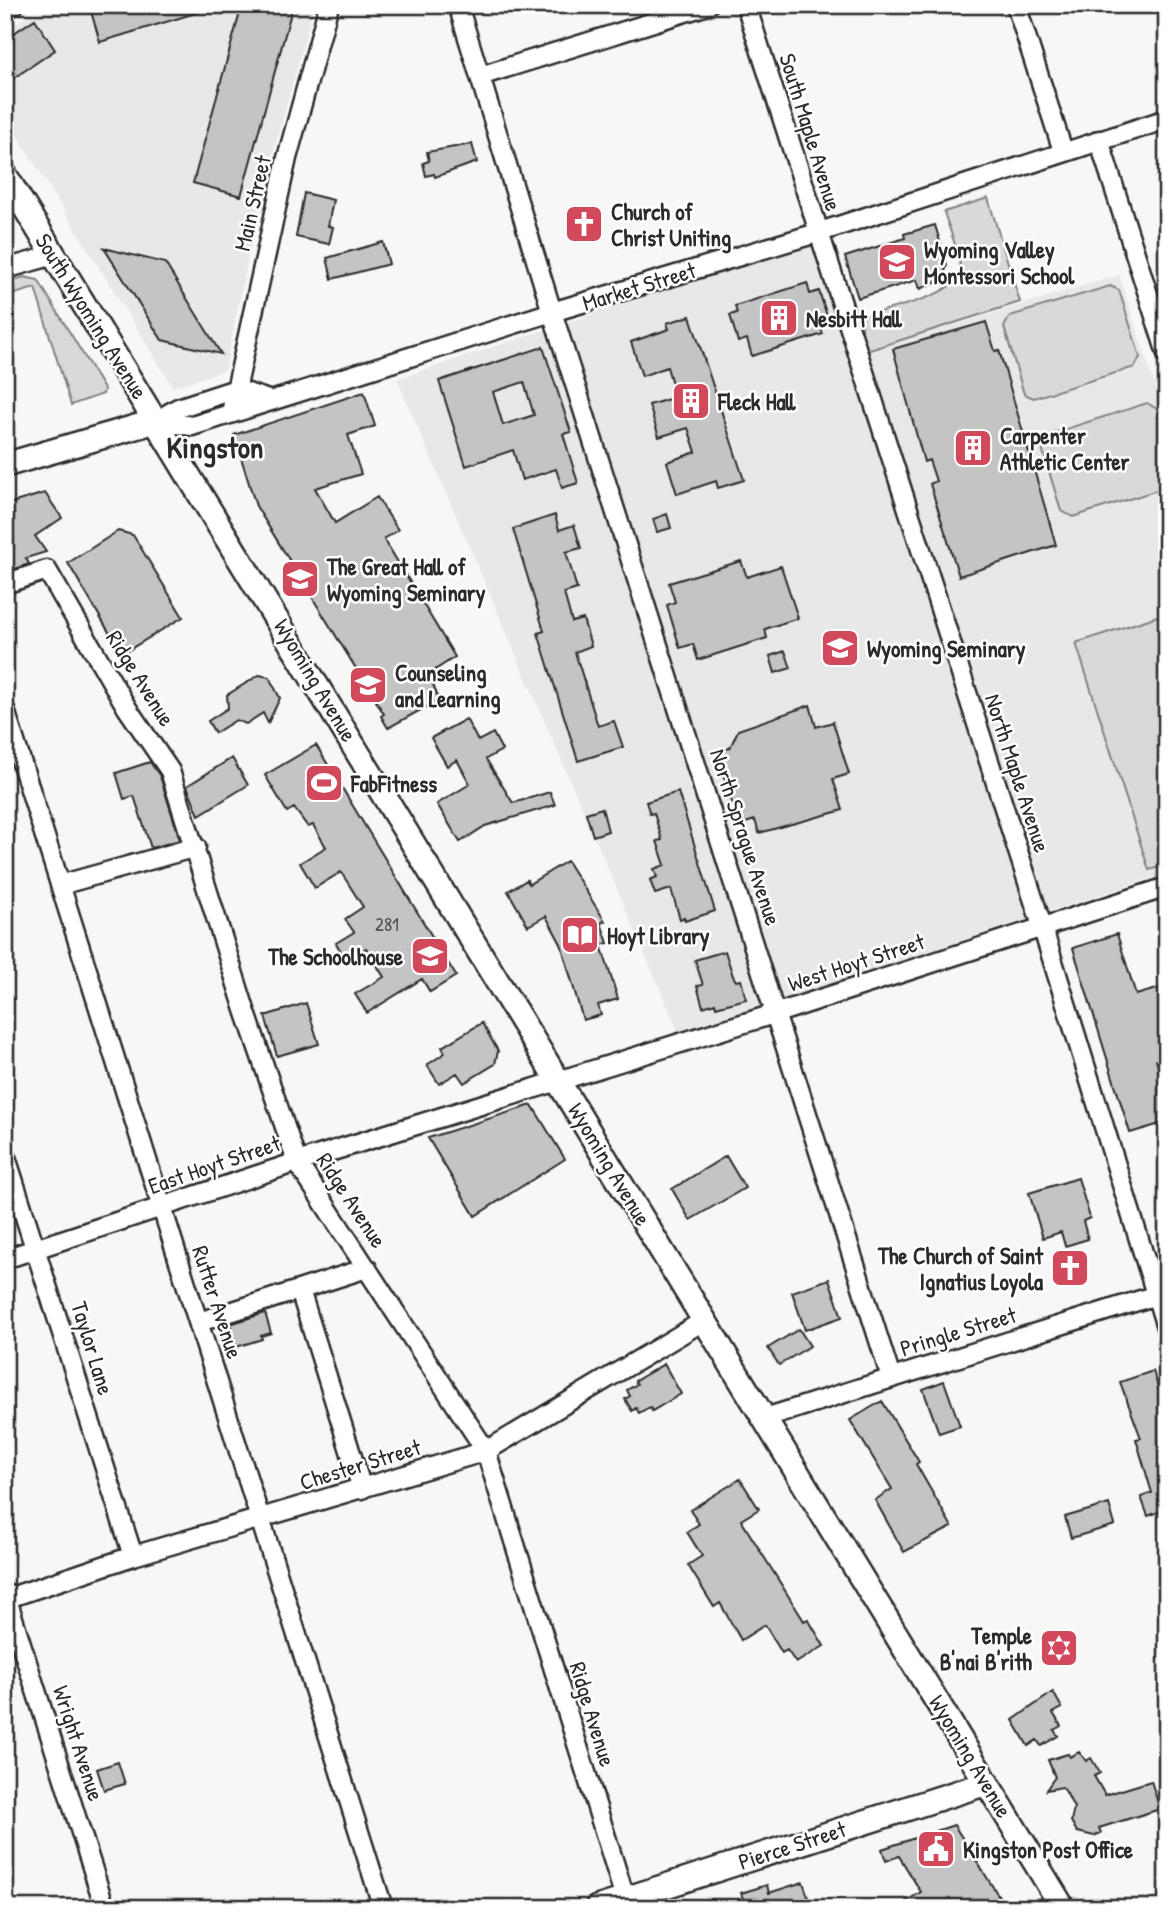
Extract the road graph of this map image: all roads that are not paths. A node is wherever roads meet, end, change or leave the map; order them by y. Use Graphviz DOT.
graph roads {
  1 [pos="14,5"];
  2 [pos="330,5"];
  3 [pos="458,5"];
  4 [pos="708,5"];
  5 [pos="746,5"];
  6 [pos="1016,5"];
  7 [pos="5,10"];
  8 [pos="480,76"];
  9 [pos="1167,119"];
  10 [pos="1099,140"];
  11 [pos="1063,151"];
  12 [pos="5,175"];
  13 [pos="817,233"];
  14 [pos="54,255"];
  15 [pos="5,269"];
  16 [pos="552,312"];
  17 [pos="1167,354"];
  18 [pos="236,389"];
  19 [pos="271,401"];
  20 [pos="231,414"];
  21 [pos="156,421"];
  22 [pos="5,466"];
  23 [pos="5,584"];
  24 [pos="5,710"];
  25 [pos="196,848"];
  26 [pos="60,885"];
  27 [pos="1167,887"];
  28 [pos="1042,926"];
  29 [pos="777,1013"];
  30 [pos="560,1081"];
  31 [pos="5,1154"];
  32 [pos="297,1162"];
  33 [pos="162,1208"];
  34 [pos="36,1249"];
  35 [pos="5,1259"];
  36 [pos="367,1268"];
  37 [pos="300,1290"];
  38 [pos="1162,1293"];
  39 [pos="705,1320"];
  40 [pos="199,1322"];
  41 [pos="1167,1330"];
  42 [pos="891,1378"];
  43 [pos="765,1418"];
  44 [pos="486,1451"];
  45 [pos="362,1489"];
  46 [pos="261,1520"];
  47 [pos="133,1556"];
  48 [pos="6,1597"];
  49 [pos="987,1783"];
  50 [pos="625,1898"];
  51 [pos="105,1908"];
  52 [pos="383,1908"];
  53 [pos="597,1908"];
  54 [pos="1063,1908"];
  1 -- 7 [label="street"];
  2 -- 18 [label="street, Main Street"];
  3 -- 8 [label="street, North Sprague Avenue"];
  4 -- 8 [label="street"];
  5 -- 13 [label="street, South Maple Avenue"];
  6 -- 11 [label="street"];
  8 -- 16 [label="street, North Sprague Avenue"];
  9 -- 10 [label="street, Market Street"];
  10 -- 11 [label="street, Market Street"];
  10 -- 17 [label="street"];
  11 -- 13 [label="street, Market Street"];
  12 -- 14 [label="main road, South Wyoming Avenue"];
  13 -- 16 [label="street, Market Street"];
  13 -- 28 [label="street, North Maple Avenue"];
  14 -- 15 [label="street"];
  14 -- 21 [label="main road, South Wyoming Avenue"];
  16 -- 19 [label="street, Market Street"];
  16 -- 29 [label="street, North Sprague Avenue"];
  18 -- 19 [label="street"];
  18 -- 20 [label="street, Main Street"];
  18 -- 21 [label="street, Market Street"];
  19 -- 20 [label="street, Market Street"];
  20 -- 21 [label="street, Market Street"];
  21 -- 22 [label="main road, Market Street"];
  21 -- 30 [label="main road, Wyoming Avenue"];
  23 -- 25 [label="street, Ridge Avenue"];
  24 -- 26 [label="street, Rutter Avenue"];
  25 -- 26 [label="street"];
  25 -- 32 [label="street, Ridge Avenue"];
  26 -- 33 [label="street, Rutter Avenue"];
  27 -- 28 [label="street, West Hoyt Street"];
  28 -- 29 [label="street, West Hoyt Street"];
  28 -- 38 [label="street, North Maple Avenue"];
  29 -- 30 [label="street, West Hoyt Street"];
  29 -- 42 [label="street, North Sprague Avenue"];
  30 -- 32 [label="street, East Hoyt Street"];
  30 -- 39 [label="main road, Wyoming Avenue"];
  31 -- 34 [label="street, Taylor Lane"];
  32 -- 33 [label="street, East Hoyt Street"];
  32 -- 36 [label="street, Ridge Avenue"];
  33 -- 34 [label="street, East Hoyt Street"];
  33 -- 40 [label="street, Rutter Avenue"];
  34 -- 35 [label="street, East Hoyt Street"];
  34 -- 47 [label="street, Taylor Lane"];
  36 -- 37 [label="street"];
  36 -- 44 [label="street, Ridge Avenue"];
  37 -- 40 [label="street"];
  37 -- 45 [label="street"];
  38 -- 41 [label="street, North Maple Avenue"];
  38 -- 42 [label="street, Pringle Street"];
  39 -- 43 [label="main road, Wyoming Avenue"];
  39 -- 44 [label="street, Chester Street"];
  40 -- 46 [label="street, Rutter Avenue"];
  42 -- 43 [label="street, Pringle Street"];
  43 -- 49 [label="main road, Wyoming Avenue"];
  44 -- 45 [label="street, Chester Street"];
  44 -- 50 [label="street, Ridge Avenue"];
  45 -- 46 [label="street, Chester Street"];
  46 -- 47 [label="street, Chester Street"];
  46 -- 52 [label="street, Rutter Avenue"];
  47 -- 48 [label="street, Chester Street"];
  48 -- 51 [label="street, Wright Avenue"];
  49 -- 50 [label="main road, Pierce Street"];
  49 -- 54 [label="main road, Wyoming Avenue"];
  50 -- 53 [label="main road, Pierce Street"];
}
